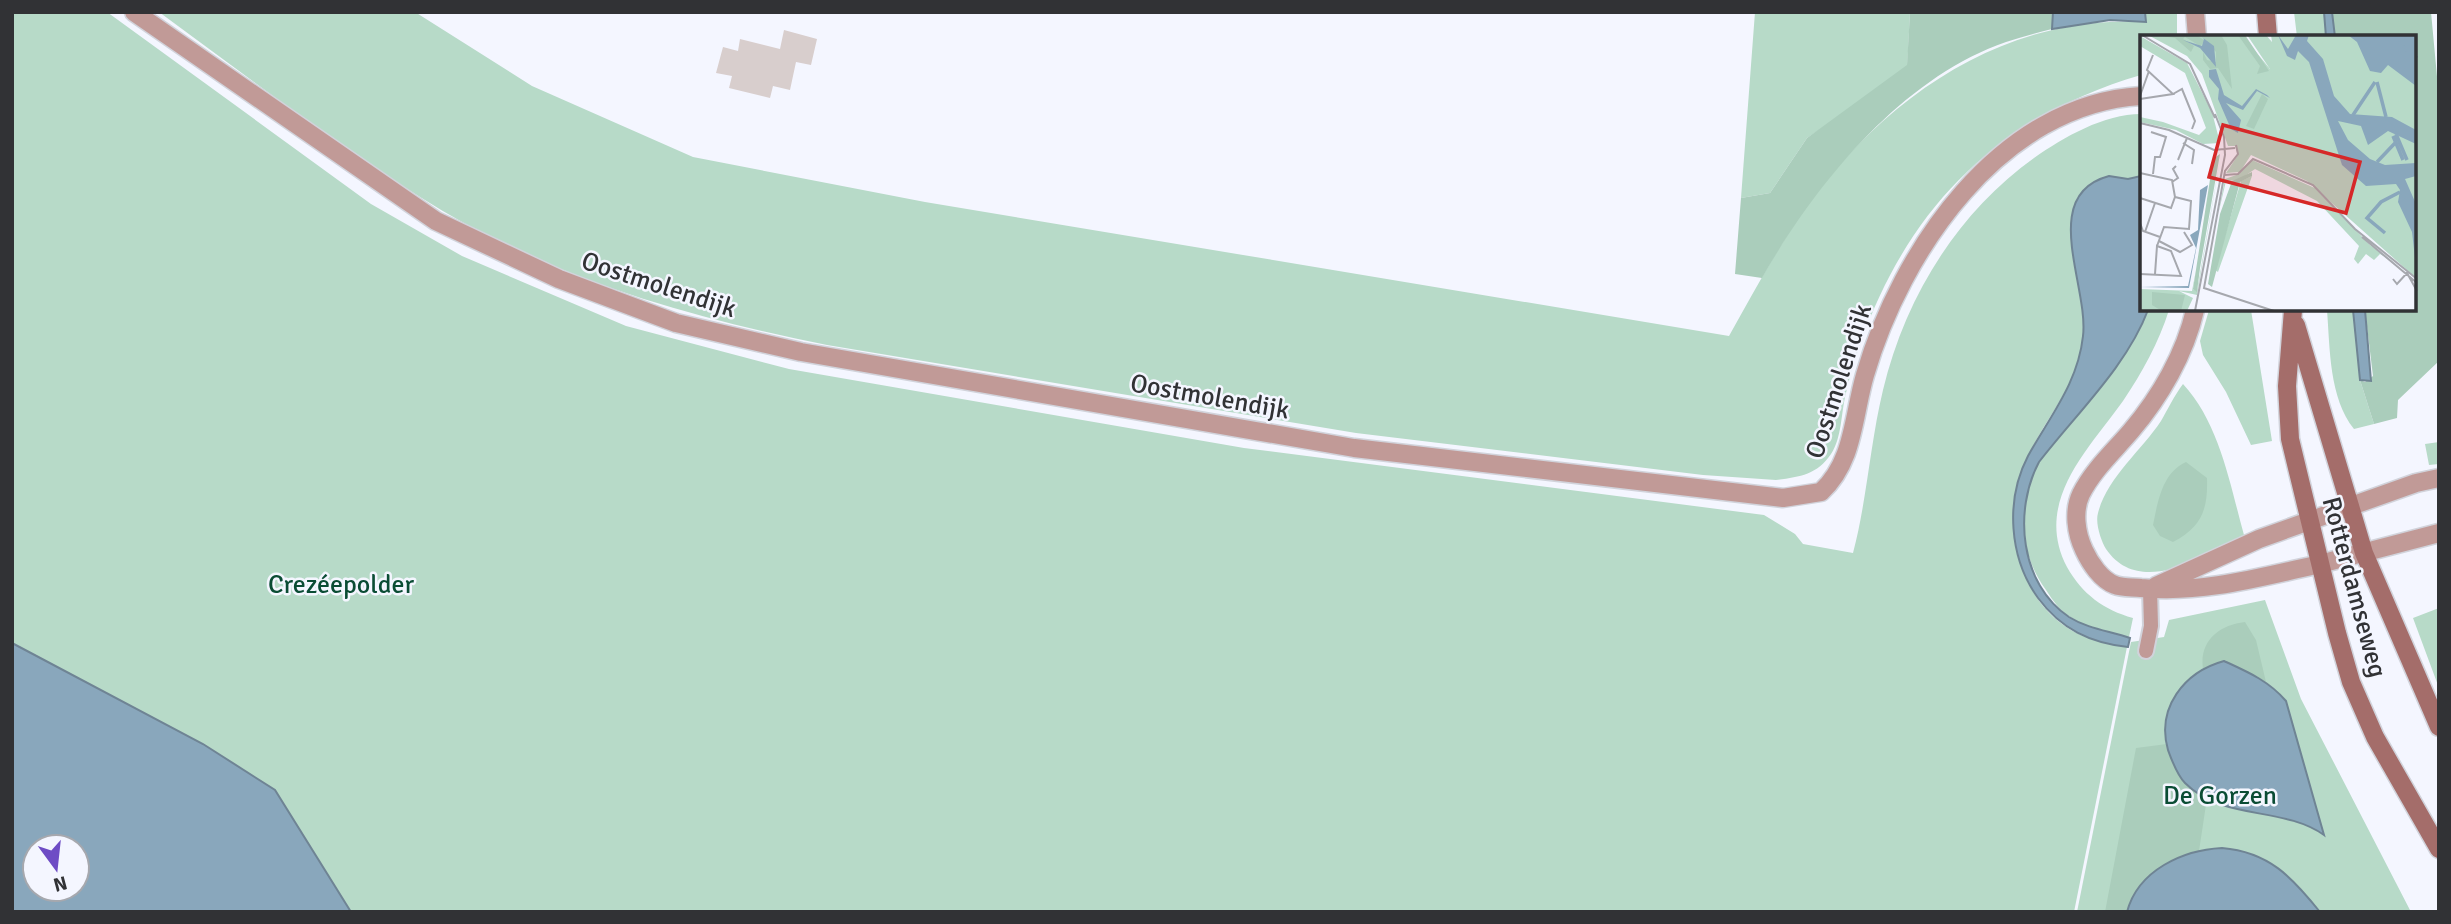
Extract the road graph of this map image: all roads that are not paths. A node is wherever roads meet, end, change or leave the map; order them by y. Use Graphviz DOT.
graph roads {
  1 [pos="134,12"];
  2 [pos="2195,12"];
  3 [pos="2266,12"];
  4 [pos="2197,35"];
  5 [pos="2268,35"];
  6 [pos="2140,96"];
  7 [pos="2194,312"];
  8 [pos="2294,314"];
  9 [pos="2439,478"];
  10 [pos="2349,507"];
  11 [pos="2309,521"];
  12 [pos="2439,533"];
  13 [pos="2364,553"];
  14 [pos="2320,564"];
  15 [pos="2150,589"];
  16 [pos="2146,651"];
  17 [pos="2439,727"];
  18 [pos="2439,849"];
  1 -- 6 [label="street, Oostmolendijk"];
  2 -- 4 [label="street"];
  3 -- 5 [label="main road"];
  7 -- 15 [label="street"];
  8 -- 10 [label="main road, Rotterdamseweg"];
  8 -- 11 [label="main road, Rotterdamseweg"];
  9 -- 10 [label="street"];
  10 -- 11 [label="street"];
  10 -- 13 [label="main road, Rotterdamseweg"];
  11 -- 14 [label="main road, Rotterdamseweg"];
  11 -- 15 [label="street"];
  12 -- 13 [label="street"];
  13 -- 14 [label="street"];
  13 -- 17 [label="main road, Rotterdamseweg"];
  14 -- 15 [label="street"];
  14 -- 18 [label="main road, Rotterdamseweg"];
  15 -- 16 [label="lane"];
}
